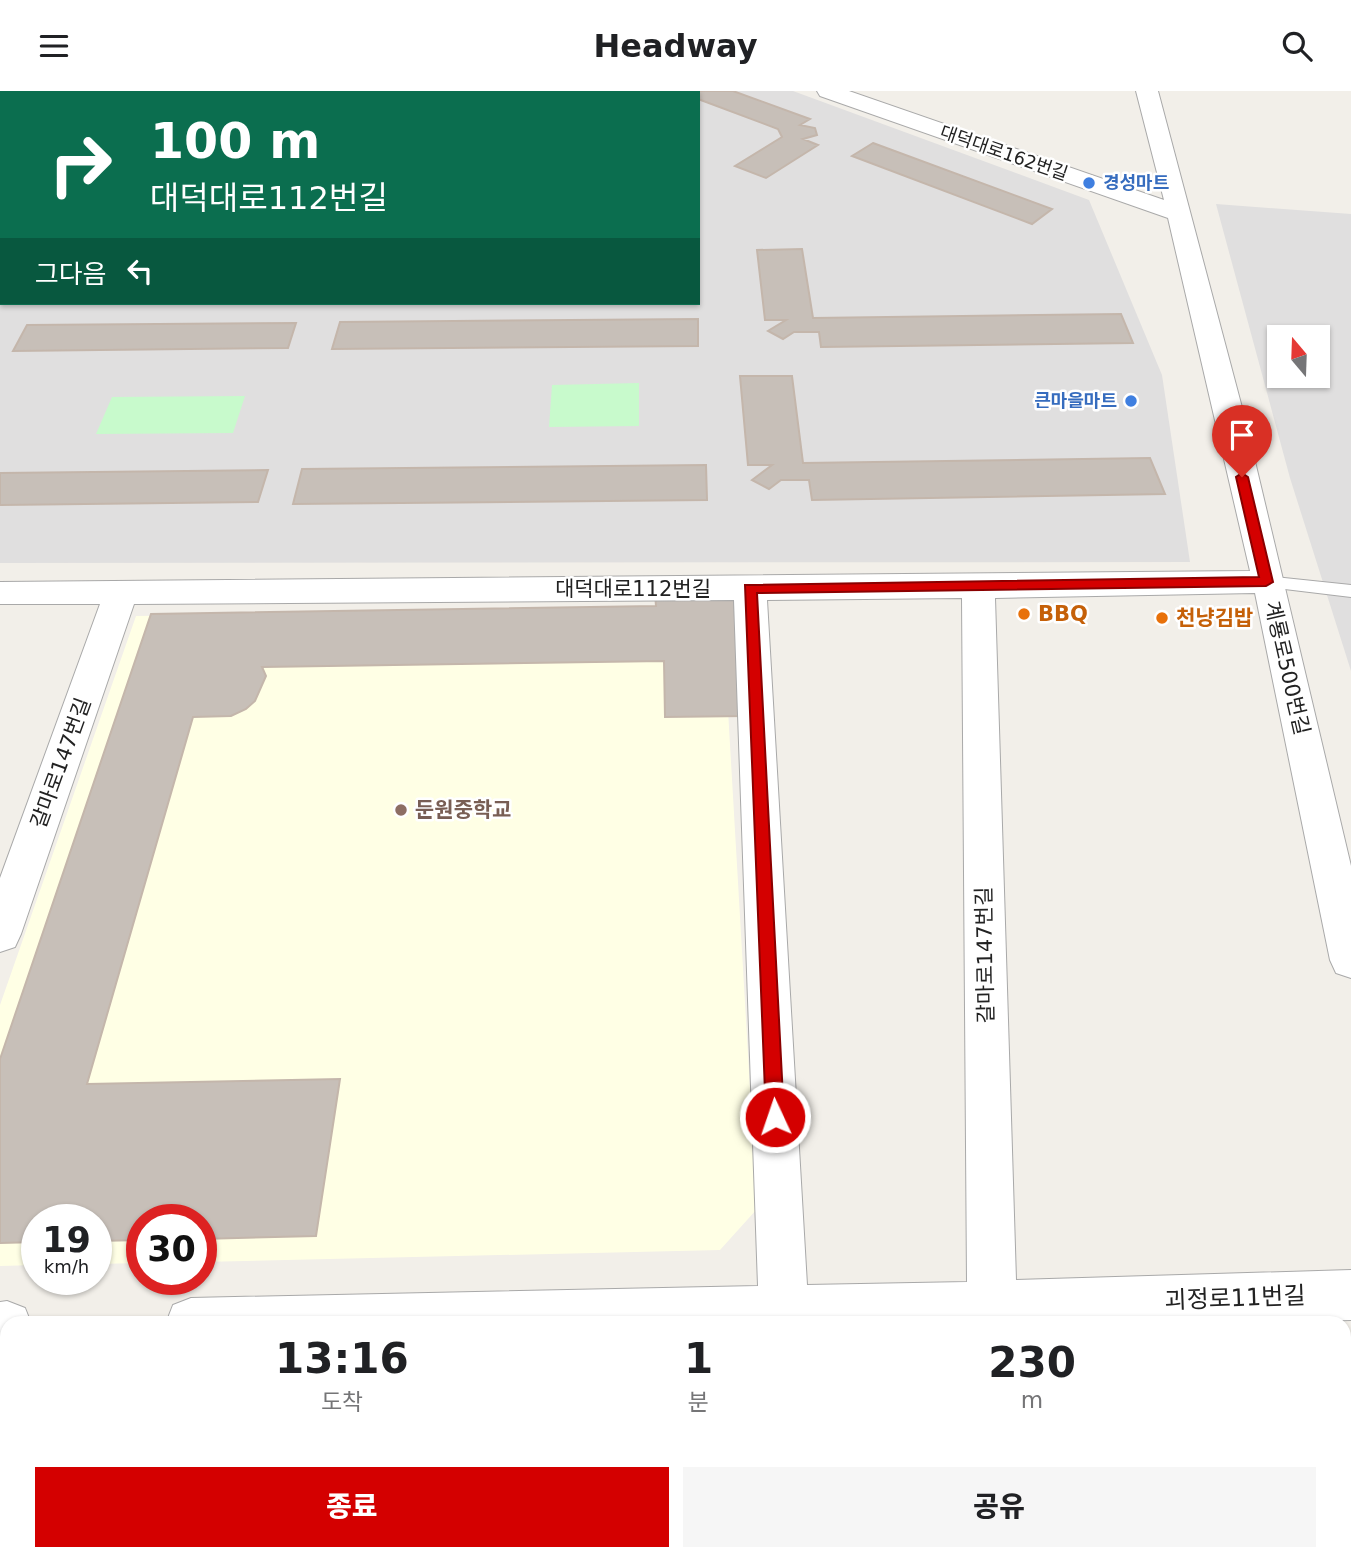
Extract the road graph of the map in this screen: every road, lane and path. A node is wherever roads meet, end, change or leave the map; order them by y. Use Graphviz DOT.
graph roads {
  1 [pos="828,91"];
  2 [pos="1147,91"];
  3 [pos="1181,214"];
  4 [pos="1266,582"];
  5 [pos="978,587"];
  6 [pos="750,589"];
  7 [pos="1351,591"];
  8 [pos="121,592"];
  9 [pos="0,593"];
  10 [pos="0,934"];
  11 [pos="1351,960"];
  12 [pos="1351,1294"];
  13 [pos="784,1311"];
  14 [pos="992,1315"];
  15 [pos="714,1316"];
  1 -- 3 [label="street, 대덕대로162번길"];
  2 -- 3 [label="street, 계룡로500번길"];
  3 -- 4 [label="street, 계룡로500번길"];
  4 -- 5 [label="street, 대덕대로112번길"];
  4 -- 7 [label="lane"];
  4 -- 11 [label="street, 계룡로500번길"];
  5 -- 6 [label="street, 대덕대로112번길"];
  5 -- 14 [label="street, 갈마로147번길"];
  6 -- 8 [label="street, 대덕대로112번길"];
  6 -- 13 [label="street"];
  8 -- 9 [label="street, 대덕대로112번길"];
  8 -- 10 [label="street, 갈마로147번길"];
  12 -- 14 [label="street, 괴정로11번길"];
  13 -- 14 [label="street, 괴정로11번길"];
  13 -- 15 [label="street, 괴정로11번길"];
}
